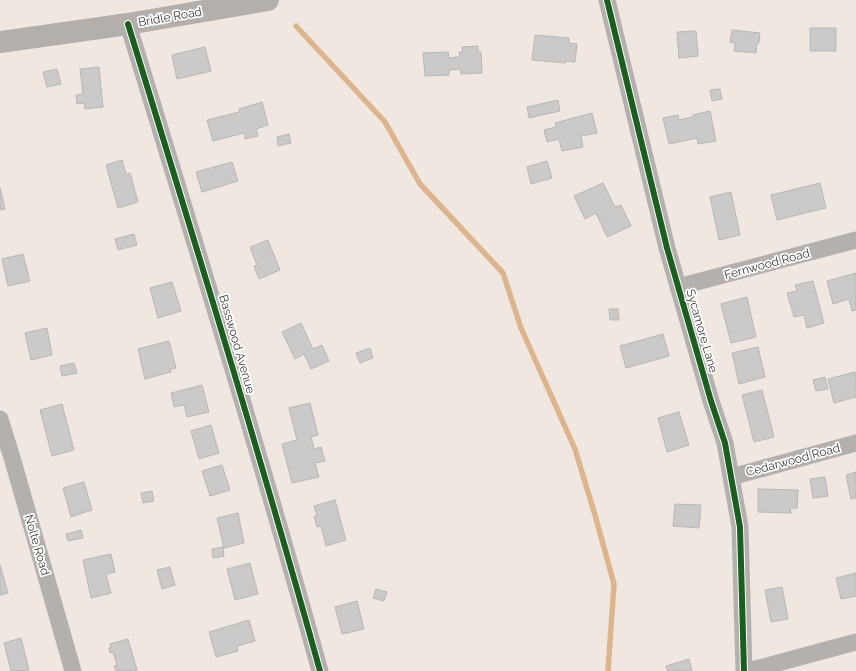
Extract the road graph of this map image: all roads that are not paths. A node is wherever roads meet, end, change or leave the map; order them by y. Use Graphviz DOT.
graph roads {
  1 [pos="268,0"];
  2 [pos="607,0"];
  3 [pos="128,24"];
  4 [pos="0,42"];
  5 [pos="856,240"];
  6 [pos="678,287"];
  7 [pos="0,418"];
  8 [pos="856,443"];
  9 [pos="731,477"];
  10 [pos="856,642"];
  11 [pos="73,671"];
  12 [pos="320,671"];
  13 [pos="744,671"];
  14 [pos="748,671"];
  1 -- 3 [label="street, Bridle Road"];
  2 -- 6 [label="street, Sycamore Lane"];
  3 -- 4 [label="street, Bridle Road"];
  3 -- 12 [label="street, Basswood Avenue"];
  5 -- 6 [label="street, Fernwood Road"];
  6 -- 9 [label="street, Sycamore Lane"];
  7 -- 11 [label="street, Nolte Road"];
  8 -- 9 [label="street, Cedarwood Road"];
  9 -- 13 [label="street, Sycamore Lane"];
  10 -- 14 [label="street"];
}
